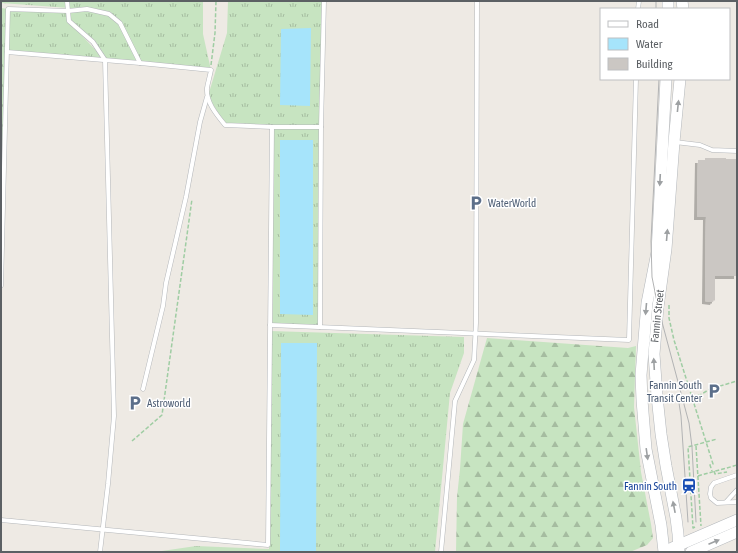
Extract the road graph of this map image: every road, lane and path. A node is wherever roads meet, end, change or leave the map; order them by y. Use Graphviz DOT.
graph roads {
  1 [pos="68,1"];
  2 [pos="216,1"];
  3 [pos="324,1"];
  4 [pos="477,1"];
  5 [pos="68,11"];
  6 [pos="7,52"];
  7 [pos="105,60"];
  8 [pos="140,64"];
  9 [pos="210,70"];
  10 [pos="636,80"];
  11 [pos="666,80"];
  12 [pos="680,80"];
  13 [pos="208,96"];
  14 [pos="272,127"];
  15 [pos="320,127"];
  16 [pos="668,141"];
  17 [pos="737,151"];
  18 [pos="192,199"];
  19 [pos="1,286"];
  20 [pos="669,305"];
  21 [pos="270,325"];
  22 [pos="320,327"];
  23 [pos="475,333"];
  24 [pos="737,381"];
  25 [pos="143,389"];
  26 [pos="692,397"];
  27 [pos="717,439"];
  28 [pos="132,441"];
  29 [pos="706,442"];
  30 [pos="696,446"];
  31 [pos="737,465"];
  32 [pos="713,471"];
  33 [pos="716,474"];
  34 [pos="737,475"];
  35 [pos="698,476"];
  36 [pos="737,490"];
  37 [pos="726,502"];
  38 [pos="737,502"];
  39 [pos="1,520"];
  40 [pos="737,520"];
  41 [pos="692,527"];
  42 [pos="701,527"];
  43 [pos="102,530"];
  44 [pos="737,532"];
  45 [pos="679,549"];
  46 [pos="100,552"];
  47 [pos="441,552"];
  48 [pos="663,552"];
  49 [pos="690,552"];
  1 -- 5 [label="lane"];
  2 -- 9 [label="path"];
  3 -- 15 [label="lane"];
  4 -- 23 [label="lane"];
  5 -- 6 [label="lane"];
  5 -- 7 [label="lane"];
  5 -- 8 [label="lane"];
  6 -- 7 [label="lane"];
  6 -- 19 [label="lane"];
  7 -- 8 [label="lane"];
  7 -- 43 [label="lane"];
  8 -- 9 [label="lane"];
  9 -- 13 [label="lane"];
  10 -- 23 [label="lane"];
  11 -- 16 [label="main road, Fannin Street"];
  16 -- 12 [label="main road, Fannin Street, one-way"];
  13 -- 14 [label="lane"];
  13 -- 25 [label="lane"];
  14 -- 15 [label="lane"];
  14 -- 21 [label="lane"];
  15 -- 22 [label="lane"];
  16 -- 17 [label="lane"];
  45 -- 16 [label="main road, Fannin Street, one-way"];
  16 -- 48 [label="main road, Fannin Street, one-way"];
  18 -- 28 [label="path"];
  20 -- 26 [label="path"];
  21 -- 22 [label="lane"];
  21 -- 43 [label="lane"];
  22 -- 23 [label="lane"];
  23 -- 47 [label="lane"];
  24 -- 26 [label="path"];
  26 -- 29 [label="path"];
  27 -- 29 [label="path"];
  29 -- 30 [label="path"];
  29 -- 32 [label="path"];
  30 -- 35 [label="path"];
  30 -- 41 [label="path"];
  31 -- 32 [label="path"];
  32 -- 33 [label="path"];
  32 -- 35 [label="path"];
  34 -- 37 [label="lane"];
  35 -- 42 [label="path"];
  36 -- 37 [label="lane"];
  37 -- 38 [label="lane"];
  39 -- 43 [label="lane"];
  40 -- 45 [label="main road"];
  43 -- 46 [label="lane"];
  49 -- 44 [label="main road, one-way"];
  45 -- 48 [label="main road"];
}
